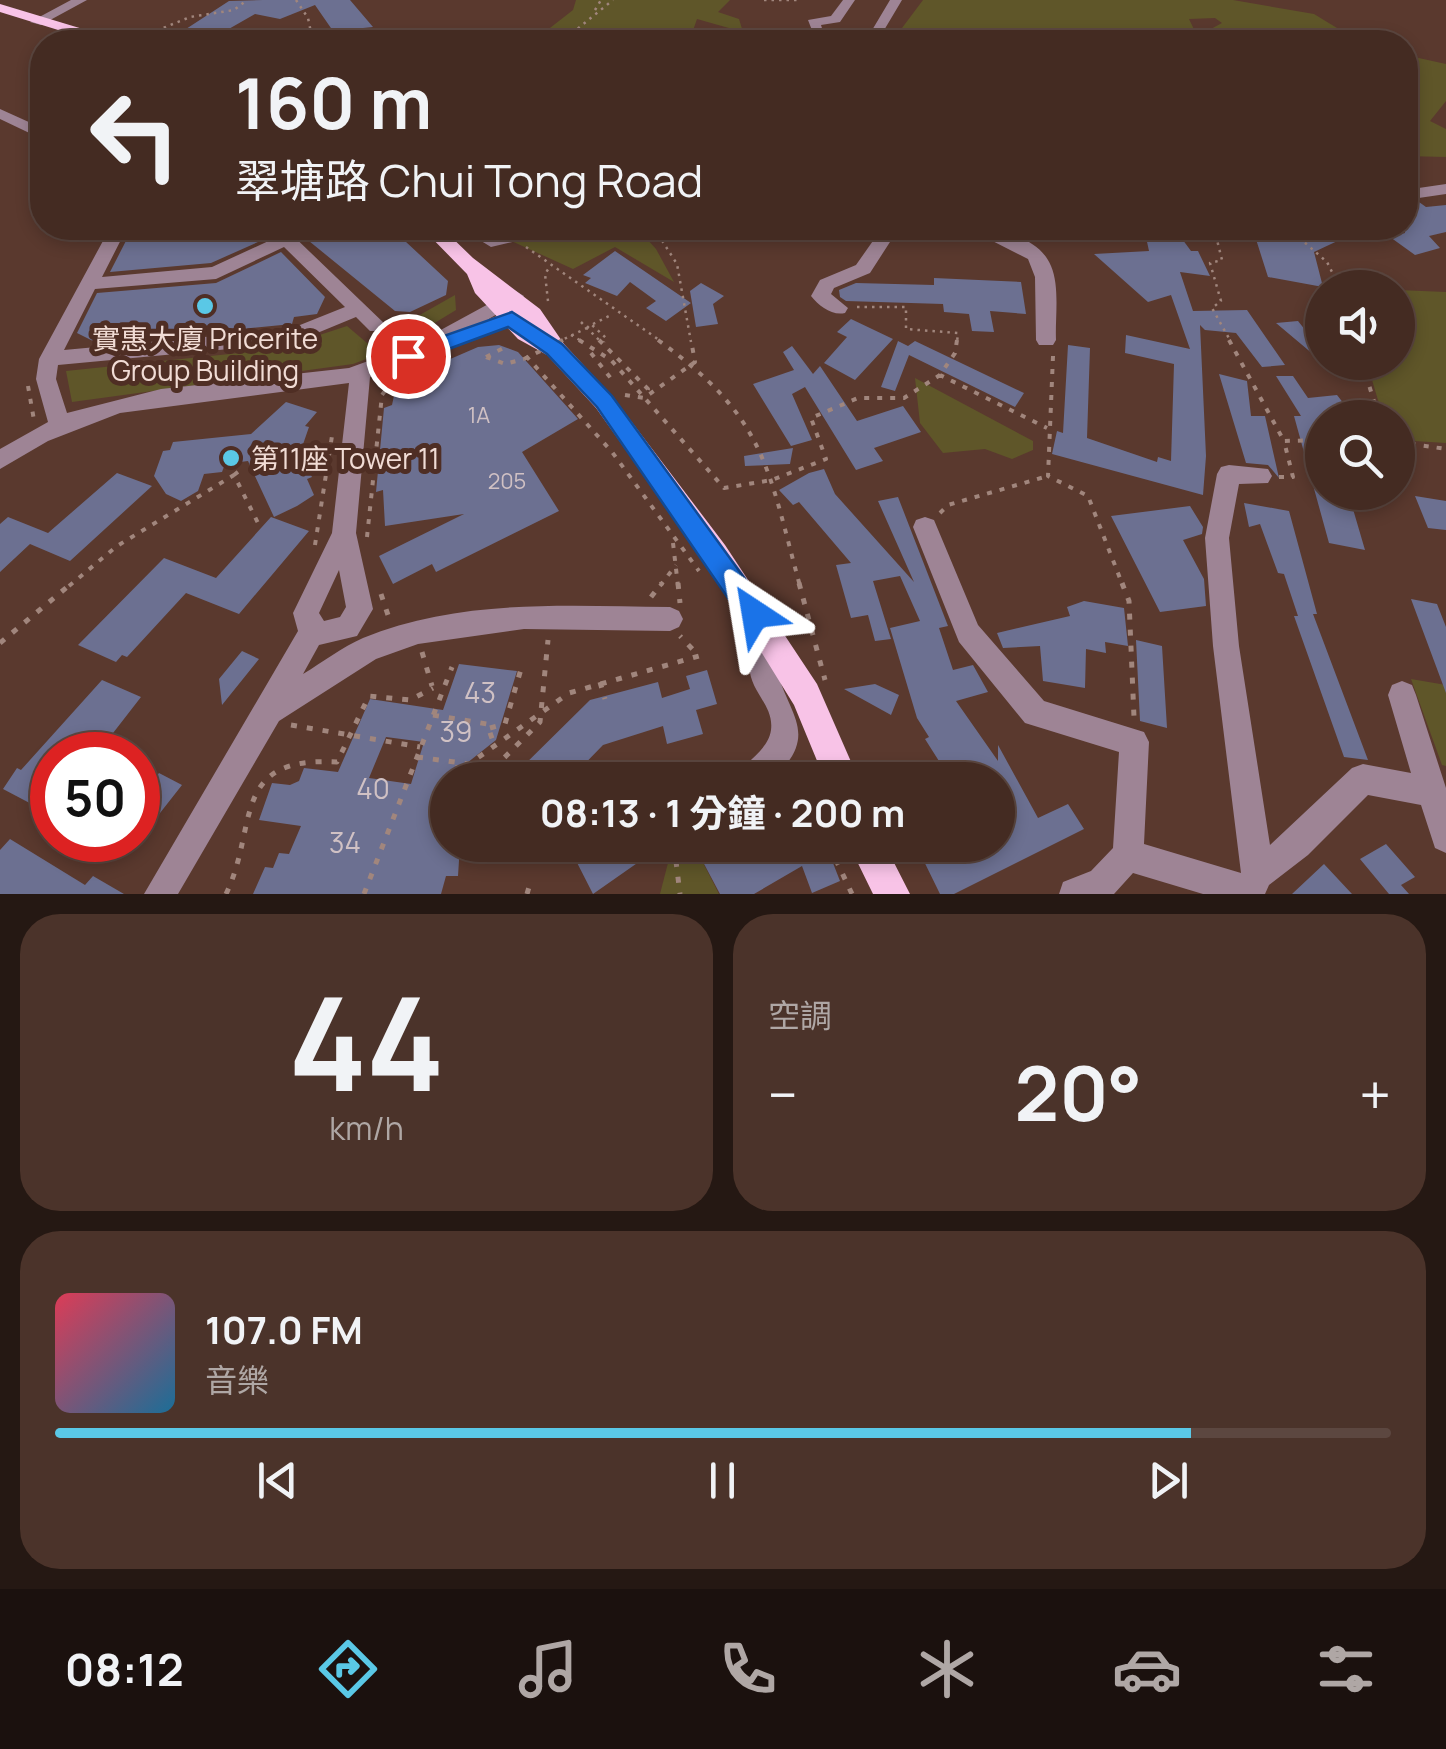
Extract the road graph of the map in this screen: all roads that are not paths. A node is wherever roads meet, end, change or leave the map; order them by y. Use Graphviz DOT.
graph roads {
  1 [pos="82,0"];
  2 [pos="849,0"];
  3 [pos="896,0"];
  4 [pos="0,8"];
  5 [pos="36,22"];
  6 [pos="66,30"];
  7 [pos="817,30"];
  8 [pos="878,30"];
  9 [pos="0,113"];
  10 [pos="30,128"];
  11 [pos="1446,189"];
  12 [pos="1418,193"];
  13 [pos="111,240"];
  14 [pos="270,240"];
  15 [pos="289,240"];
  16 [pos="444,240"];
  17 [pos="882,240"];
  18 [pos="1013,240"];
  19 [pos="87,284"];
  20 [pos="360,308"];
  21 [pos="520,308"];
  22 [pos="838,308"];
  23 [pos="378,326"];
  24 [pos="1046,340"];
  25 [pos="48,359"];
  26 [pos="360,374"];
  27 [pos="59,422"];
  28 [pos="0,460"];
  29 [pos="1260,476"];
  30 [pos="925,528"];
  31 [pos="356,538"];
  32 [pos="356,619"];
  33 [pos="672,625"];
  34 [pos="312,630"];
  35 [pos="399,638"];
  36 [pos="774,644"];
  37 [pos="1402,695"];
  38 [pos="265,715"];
  39 [pos="772,762"];
  40 [pos="825,762"];
  41 [pos="1432,792"];
  42 [pos="1446,837"];
  43 [pos="1128,855"];
  44 [pos="875,862"];
  45 [pos="1258,874"];
  46 [pos="160,894"];
  47 [pos="892,894"];
  48 [pos="1076,894"];
  1 -- 5 [label="street"];
  2 -- 7 [label="street"];
  3 -- 8 [label="street"];
  4 -- 5 [label="main road"];
  5 -- 6 [label="main road"];
  9 -- 10 [label="street"];
  11 -- 12 [label="street"];
  13 -- 19 [label="street"];
  14 -- 19 [label="street"];
  15 -- 20 [label="street"];
  16 -- 21 [label="main road"];
  17 -- 22 [label="street"];
  18 -- 24 [label="street"];
  19 -- 25 [label="street"];
  20 -- 23 [label="street"];
  20 -- 25 [label="street"];
  21 -- 26 [label="street"];
  21 -- 36 [label="main road"];
  25 -- 27 [label="street"];
  26 -- 27 [label="street"];
  26 -- 31 [label="street"];
  27 -- 28 [label="street"];
  29 -- 45 [label="street"];
  30 -- 43 [label="street"];
  31 -- 32 [label="street"];
  31 -- 34 [label="street"];
  32 -- 34 [label="street"];
  32 -- 35 [label="street"];
  33 -- 35 [label="street"];
  34 -- 38 [label="street"];
  35 -- 38 [label="street"];
  36 -- 39 [label="street"];
  36 -- 40 [label="main road"];
  37 -- 41 [label="street"];
  38 -- 46 [label="street"];
  41 -- 42 [label="street"];
  41 -- 45 [label="street"];
  43 -- 45 [label="street"];
  43 -- 48 [label="street"];
  44 -- 47 [label="main road"];
}
